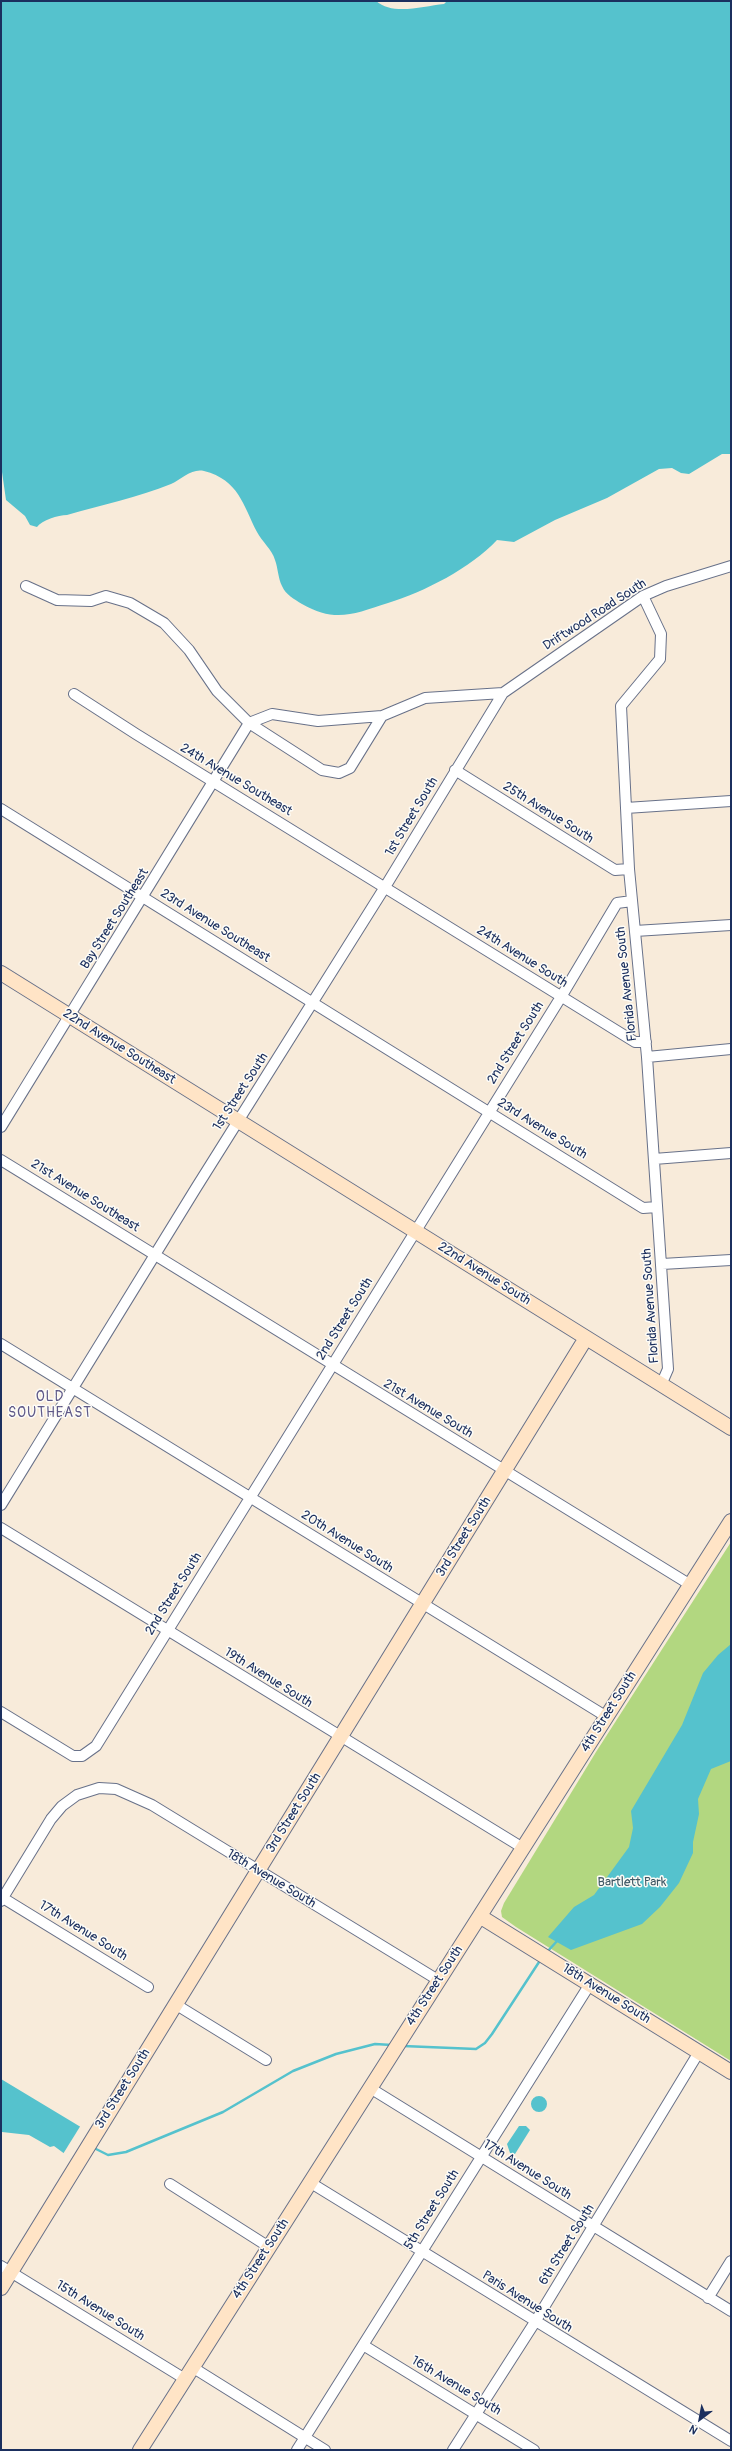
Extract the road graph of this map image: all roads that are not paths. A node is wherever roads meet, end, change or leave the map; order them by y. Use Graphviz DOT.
graph roads {
  1 [pos="731,566"];
  2 [pos="26,586"];
  3 [pos="643,596"];
  4 [pos="503,693"];
  5 [pos="74,694"];
  6 [pos="382,716"];
  7 [pos="249,723"];
  8 [pos="455,770"];
  9 [pos="215,782"];
  10 [pos="731,801"];
  11 [pos="626,808"];
  12 [pos="1,809"];
  13 [pos="629,869"];
  14 [pos="385,887"];
  15 [pos="143,897"];
  16 [pos="632,901"];
  17 [pos="731,925"];
  18 [pos="635,932"];
  19 [pos="1,972"];
  20 [pos="561,997"];
  21 [pos="314,1002"];
  22 [pos="70,1016"];
  23 [pos="646,1042"];
  24 [pos="731,1048"];
  25 [pos="648,1056"];
  26 [pos="489,1111"];
  27 [pos="238,1121"];
  28 [pos="1,1127"];
  29 [pos="731,1153"];
  30 [pos="654,1159"];
  31 [pos="1,1160"];
  32 [pos="657,1207"];
  33 [pos="415,1231"];
  34 [pos="154,1255"];
  35 [pos="731,1260"];
  36 [pos="662,1264"];
  37 [pos="586,1338"];
  38 [pos="1,1344"];
  39 [pos="332,1365"];
  40 [pos="661,1385"];
  41 [pos="73,1388"];
  42 [pos="731,1428"];
  43 [pos="505,1471"];
  44 [pos="250,1497"];
  45 [pos="1,1505"];
  46 [pos="731,1521"];
  47 [pos="1,1528"];
  48 [pos="689,1584"];
  49 [pos="422,1604"];
  50 [pos="166,1630"];
  51 [pos="1,1712"];
  52 [pos="607,1717"];
  53 [pos="341,1738"];
  54 [pos="523,1848"];
  55 [pos="258,1871"];
  56 [pos="2,1899"];
  57 [pos="480,1917"];
  58 [pos="438,1980"];
  59 [pos="590,1984"];
  60 [pos="148,1987"];
  61 [pos="175,2004"];
  62 [pos="700,2052"];
  63 [pos="266,2060"];
  64 [pos="731,2072"];
  65 [pos="370,2088"];
  66 [pos="481,2157"];
  67 [pos="311,2183"];
  68 [pos="170,2184"];
  69 [pos="594,2227"];
  70 [pos="269,2247"];
  71 [pos="421,2252"];
  72 [pos="731,2261"];
  73 [pos="6,2269"];
  74 [pos="1,2288"];
  75 [pos="708,2298"];
  76 [pos="731,2311"];
  77 [pos="535,2322"];
  78 [pos="363,2345"];
  79 [pos="189,2373"];
  80 [pos="475,2413"];
  81 [pos="305,2438"];
  82 [pos="731,2441"];
  83 [pos="140,2450"];
  84 [pos="297,2450"];
  85 [pos="325,2450"];
  86 [pos="453,2450"];
  87 [pos="534,2450"];
  1 -- 3 [label="street, Driftwood Road South"];
  2 -- 7 [label="street"];
  3 -- 4 [label="street, Driftwood Road South"];
  3 -- 11 [label="street, Florida Avenue South"];
  4 -- 6 [label="street"];
  4 -- 8 [label="street, 1st Street South"];
  5 -- 9 [label="street, 24th Avenue Southeast"];
  6 -- 7 [label="street"];
  6 -- 7 [label="street"];
  7 -- 9 [label="street, Bay Street Southeast"];
  8 -- 13 [label="street, 25th Avenue South"];
  8 -- 14 [label="street, 1st Street South"];
  9 -- 14 [label="street, 24th Avenue Southeast"];
  9 -- 15 [label="street, Bay Street Southeast"];
  10 -- 11 [label="street"];
  11 -- 13 [label="street, Florida Avenue South"];
  12 -- 15 [label="street, 23rd Avenue Southeast"];
  13 -- 16 [label="street, Florida Avenue South"];
  14 -- 20 [label="street, 24th Avenue South"];
  14 -- 21 [label="street, 1st Street South"];
  15 -- 21 [label="street, 23rd Avenue Southeast"];
  15 -- 22 [label="street, Bay Street Southeast"];
  16 -- 18 [label="street, Florida Avenue South"];
  16 -- 20 [label="street, 2nd Street South"];
  17 -- 18 [label="street"];
  18 -- 23 [label="street, Florida Avenue South"];
  19 -- 22 [label="street, 22nd Avenue Southeast"];
  20 -- 23 [label="street, 24th Avenue South"];
  20 -- 26 [label="street, 2nd Street South"];
  21 -- 26 [label="street, 23rd Avenue South"];
  21 -- 27 [label="street, 1st Street South"];
  22 -- 27 [label="street, 22nd Avenue Southeast"];
  22 -- 28 [label="street, Bay Street Southeast"];
  23 -- 25 [label="street, Florida Avenue South"];
  24 -- 25 [label="street"];
  25 -- 30 [label="street, Florida Avenue South"];
  26 -- 32 [label="street, 23rd Avenue South"];
  26 -- 33 [label="street, 2nd Street South"];
  27 -- 33 [label="street, 22nd Avenue South"];
  27 -- 34 [label="street, 1st Street South"];
  29 -- 30 [label="street"];
  30 -- 32 [label="street, Florida Avenue South"];
  31 -- 34 [label="street, 21st Avenue Southeast"];
  32 -- 36 [label="street, Florida Avenue South"];
  33 -- 37 [label="street, 22nd Avenue South"];
  33 -- 39 [label="street, 2nd Street South"];
  34 -- 39 [label="street, 21st Avenue South"];
  34 -- 41 [label="street, 1st Street South"];
  35 -- 36 [label="street"];
  36 -- 40 [label="street, Florida Avenue South"];
  37 -- 40 [label="street, 22nd Avenue South"];
  37 -- 43 [label="street, 3rd Street South"];
  38 -- 41 [label="street, 20th Avenue South"];
  39 -- 43 [label="street, 21st Avenue South"];
  39 -- 44 [label="street, 2nd Street South"];
  40 -- 42 [label="street, 22nd Avenue South"];
  41 -- 44 [label="street, 20th Avenue South"];
  41 -- 45 [label="street, 1st Street South"];
  43 -- 48 [label="street, 21st Avenue South"];
  43 -- 49 [label="street, 3rd Street South"];
  44 -- 49 [label="street, 20th Avenue South"];
  44 -- 50 [label="street, 2nd Street South"];
  46 -- 48 [label="street, 4th Street South"];
  47 -- 50 [label="street, 19th Avenue South"];
  48 -- 52 [label="street, 4th Street South"];
  49 -- 52 [label="street, 20th Avenue South"];
  49 -- 53 [label="street, 3rd Street South"];
  50 -- 51 [label="street, 2nd Street South"];
  50 -- 53 [label="street, 19th Avenue South"];
  52 -- 54 [label="street, 4th Street South"];
  53 -- 54 [label="street, 19th Avenue South"];
  53 -- 55 [label="street, 3rd Street South"];
  54 -- 57 [label="street, 4th Street South"];
  55 -- 56 [label="street, 18th Avenue South"];
  55 -- 58 [label="street, 18th Avenue South"];
  55 -- 61 [label="street, 3rd Street South"];
  56 -- 60 [label="street, 17th Avenue South"];
  57 -- 58 [label="street, 4th Street South"];
  57 -- 59 [label="street, 18th Avenue South"];
  58 -- 65 [label="street, 4th Street South"];
  59 -- 62 [label="street, 18th Avenue South"];
  59 -- 66 [label="street, 5th Street South"];
  61 -- 63 [label="street"];
  61 -- 73 [label="street, 3rd Street South"];
  62 -- 64 [label="street, 18th Avenue South"];
  62 -- 69 [label="street, 6th Street South"];
  65 -- 66 [label="street, 17th Avenue South"];
  65 -- 67 [label="street, 4th Street South"];
  66 -- 69 [label="street, 17th Avenue South"];
  66 -- 71 [label="street, 5th Street South"];
  67 -- 70 [label="street, 4th Street South"];
  67 -- 71 [label="street, Paris Avenue South"];
  68 -- 70 [label="street"];
  69 -- 75 [label="street, 17th Avenue South"];
  69 -- 77 [label="street, 6th Street South"];
  70 -- 79 [label="street, 4th Street South"];
  71 -- 77 [label="street, Paris Avenue South"];
  71 -- 78 [label="street, 5th Street South"];
  72 -- 75 [label="street"];
  73 -- 74 [label="street, 3rd Street South"];
  73 -- 79 [label="street, 15th Avenue South"];
  75 -- 76 [label="street, 17th Avenue South"];
  77 -- 80 [label="street, 6th Street South"];
  77 -- 82 [label="street, Paris Avenue South"];
  78 -- 80 [label="street, 16th Avenue South"];
  78 -- 81 [label="street, 5th Street South"];
  79 -- 81 [label="street, 15th Avenue South"];
  79 -- 83 [label="street, 4th Street South"];
  80 -- 86 [label="street, 6th Street South"];
  80 -- 87 [label="street, 16th Avenue South"];
  81 -- 84 [label="street, 5th Street South"];
  81 -- 85 [label="street, 15th Avenue South"];
}
